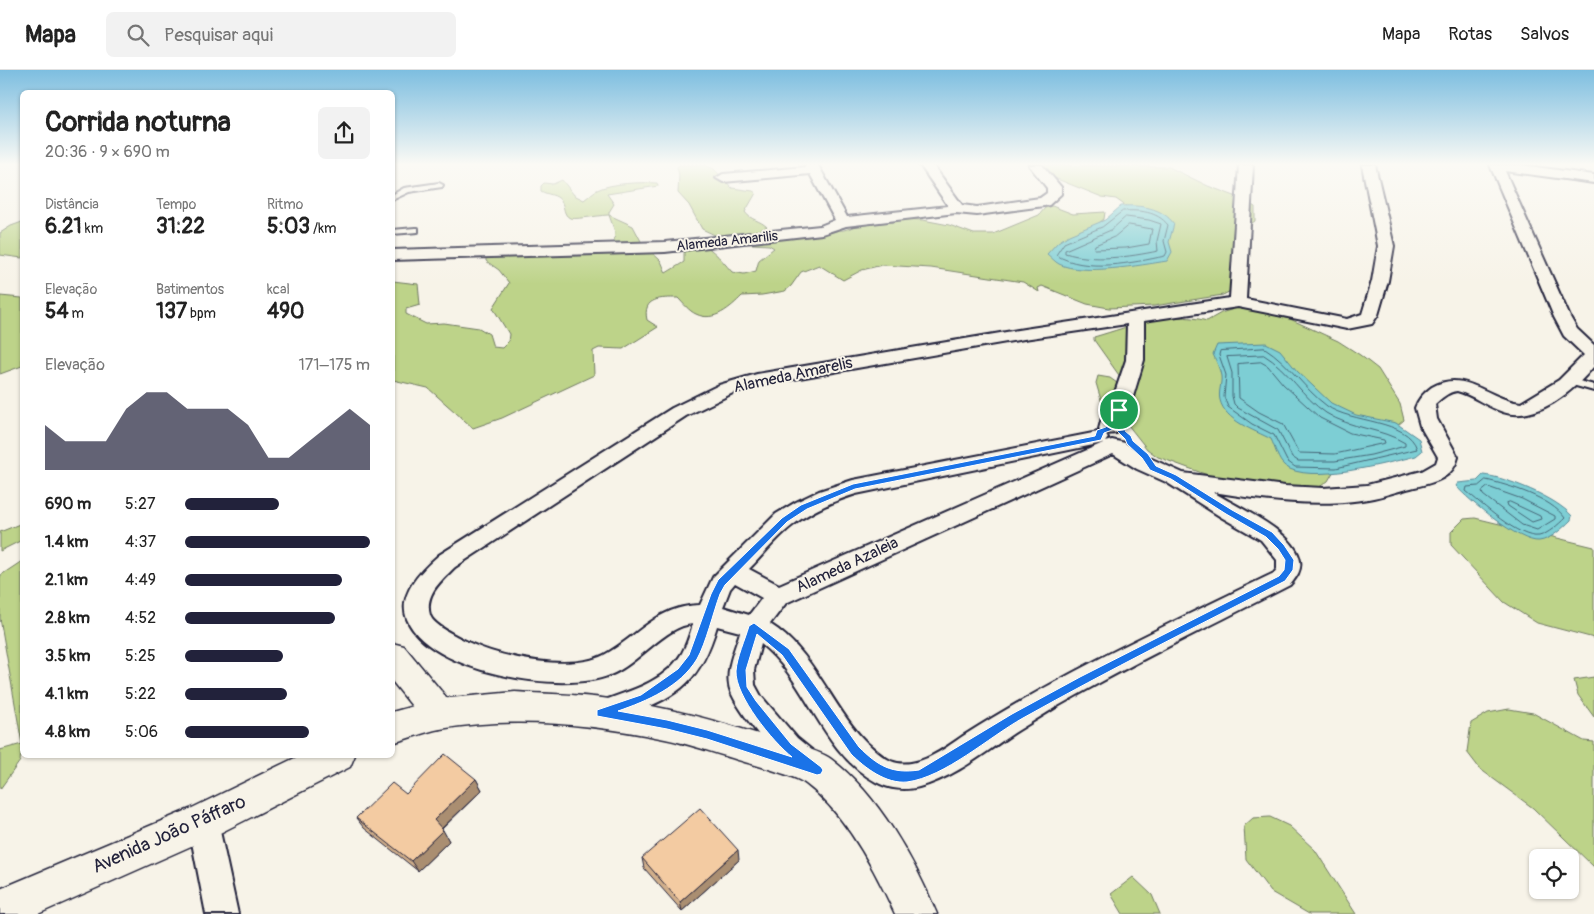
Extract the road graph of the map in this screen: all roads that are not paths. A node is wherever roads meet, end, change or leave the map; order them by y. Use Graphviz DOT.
graph roads {
  1 [pos="833,204"];
  2 [pos="954,204"];
  3 [pos="1028,204"];
  4 [pos="1244,204"];
  5 [pos="1377,204"];
  6 [pos="1513,204"];
  7 [pos="956,209"];
  8 [pos="843,222"];
  9 [pos="415,230"];
  10 [pos="395,232"];
  11 [pos="395,255"];
  12 [pos="1238,302"];
  13 [pos="1136,318"];
  14 [pos="1594,354"];
  15 [pos="1568,381"];
  16 [pos="1594,388"];
  17 [pos="1115,439"];
  18 [pos="984,461"];
  19 [pos="1163,472"];
  20 [pos="1000,496"];
  21 [pos="732,571"];
  22 [pos="778,596"];
  23 [pos="708,614"];
  24 [pos="754,626"];
  25 [pos="395,660"];
  26 [pos="601,713"];
  27 [pos="438,714"];
  28 [pos="395,727"];
  29 [pos="331,758"];
  30 [pos="817,770"];
  31 [pos="203,822"];
  32 [pos="0,910"];
  33 [pos="222,914"];
  34 [pos="916,914"];
  1 -- 8 [label="street"];
  2 -- 7 [label="street"];
  3 -- 7 [label="street, Alameda Amarilis"];
  4 -- 12 [label="street"];
  5 -- 12 [label="street"];
  6 -- 14 [label="street"];
  7 -- 8 [label="street, Alameda Amarilis"];
  8 -- 11 [label="street, Alameda Amarilis"];
  9 -- 10 [label="lane"];
  12 -- 13 [label="street, Alameda Amarelis"];
  13 -- 17 [label="street"];
  13 -- 23 [label="street, Alameda Amarelis"];
  14 -- 15 [label="street"];
  15 -- 16 [label="lane"];
  15 -- 19 [label="street"];
  17 -- 18 [label="street"];
  17 -- 19 [label="street"];
  17 -- 20 [label="street, Alameda Azaleia"];
  18 -- 20 [label="street"];
  18 -- 21 [label="street"];
  19 -- 24 [label="street"];
  20 -- 22 [label="street, Alameda Azaleia"];
  21 -- 22 [label="street"];
  21 -- 23 [label="street"];
  22 -- 24 [label="street, Alameda Azaleia"];
  23 -- 24 [label="street"];
  23 -- 26 [label="street"];
  24 -- 30 [label="street, Alameda Azaleia"];
  25 -- 27 [label="main road"];
  26 -- 27 [label="main road"];
  26 -- 30 [label="main road"];
  27 -- 28 [label="main road"];
  29 -- 31 [label="main road, Avenida João Páffaro"];
  30 -- 34 [label="main road"];
  31 -- 32 [label="main road, Avenida João Páffaro"];
  31 -- 33 [label="street"];
}
